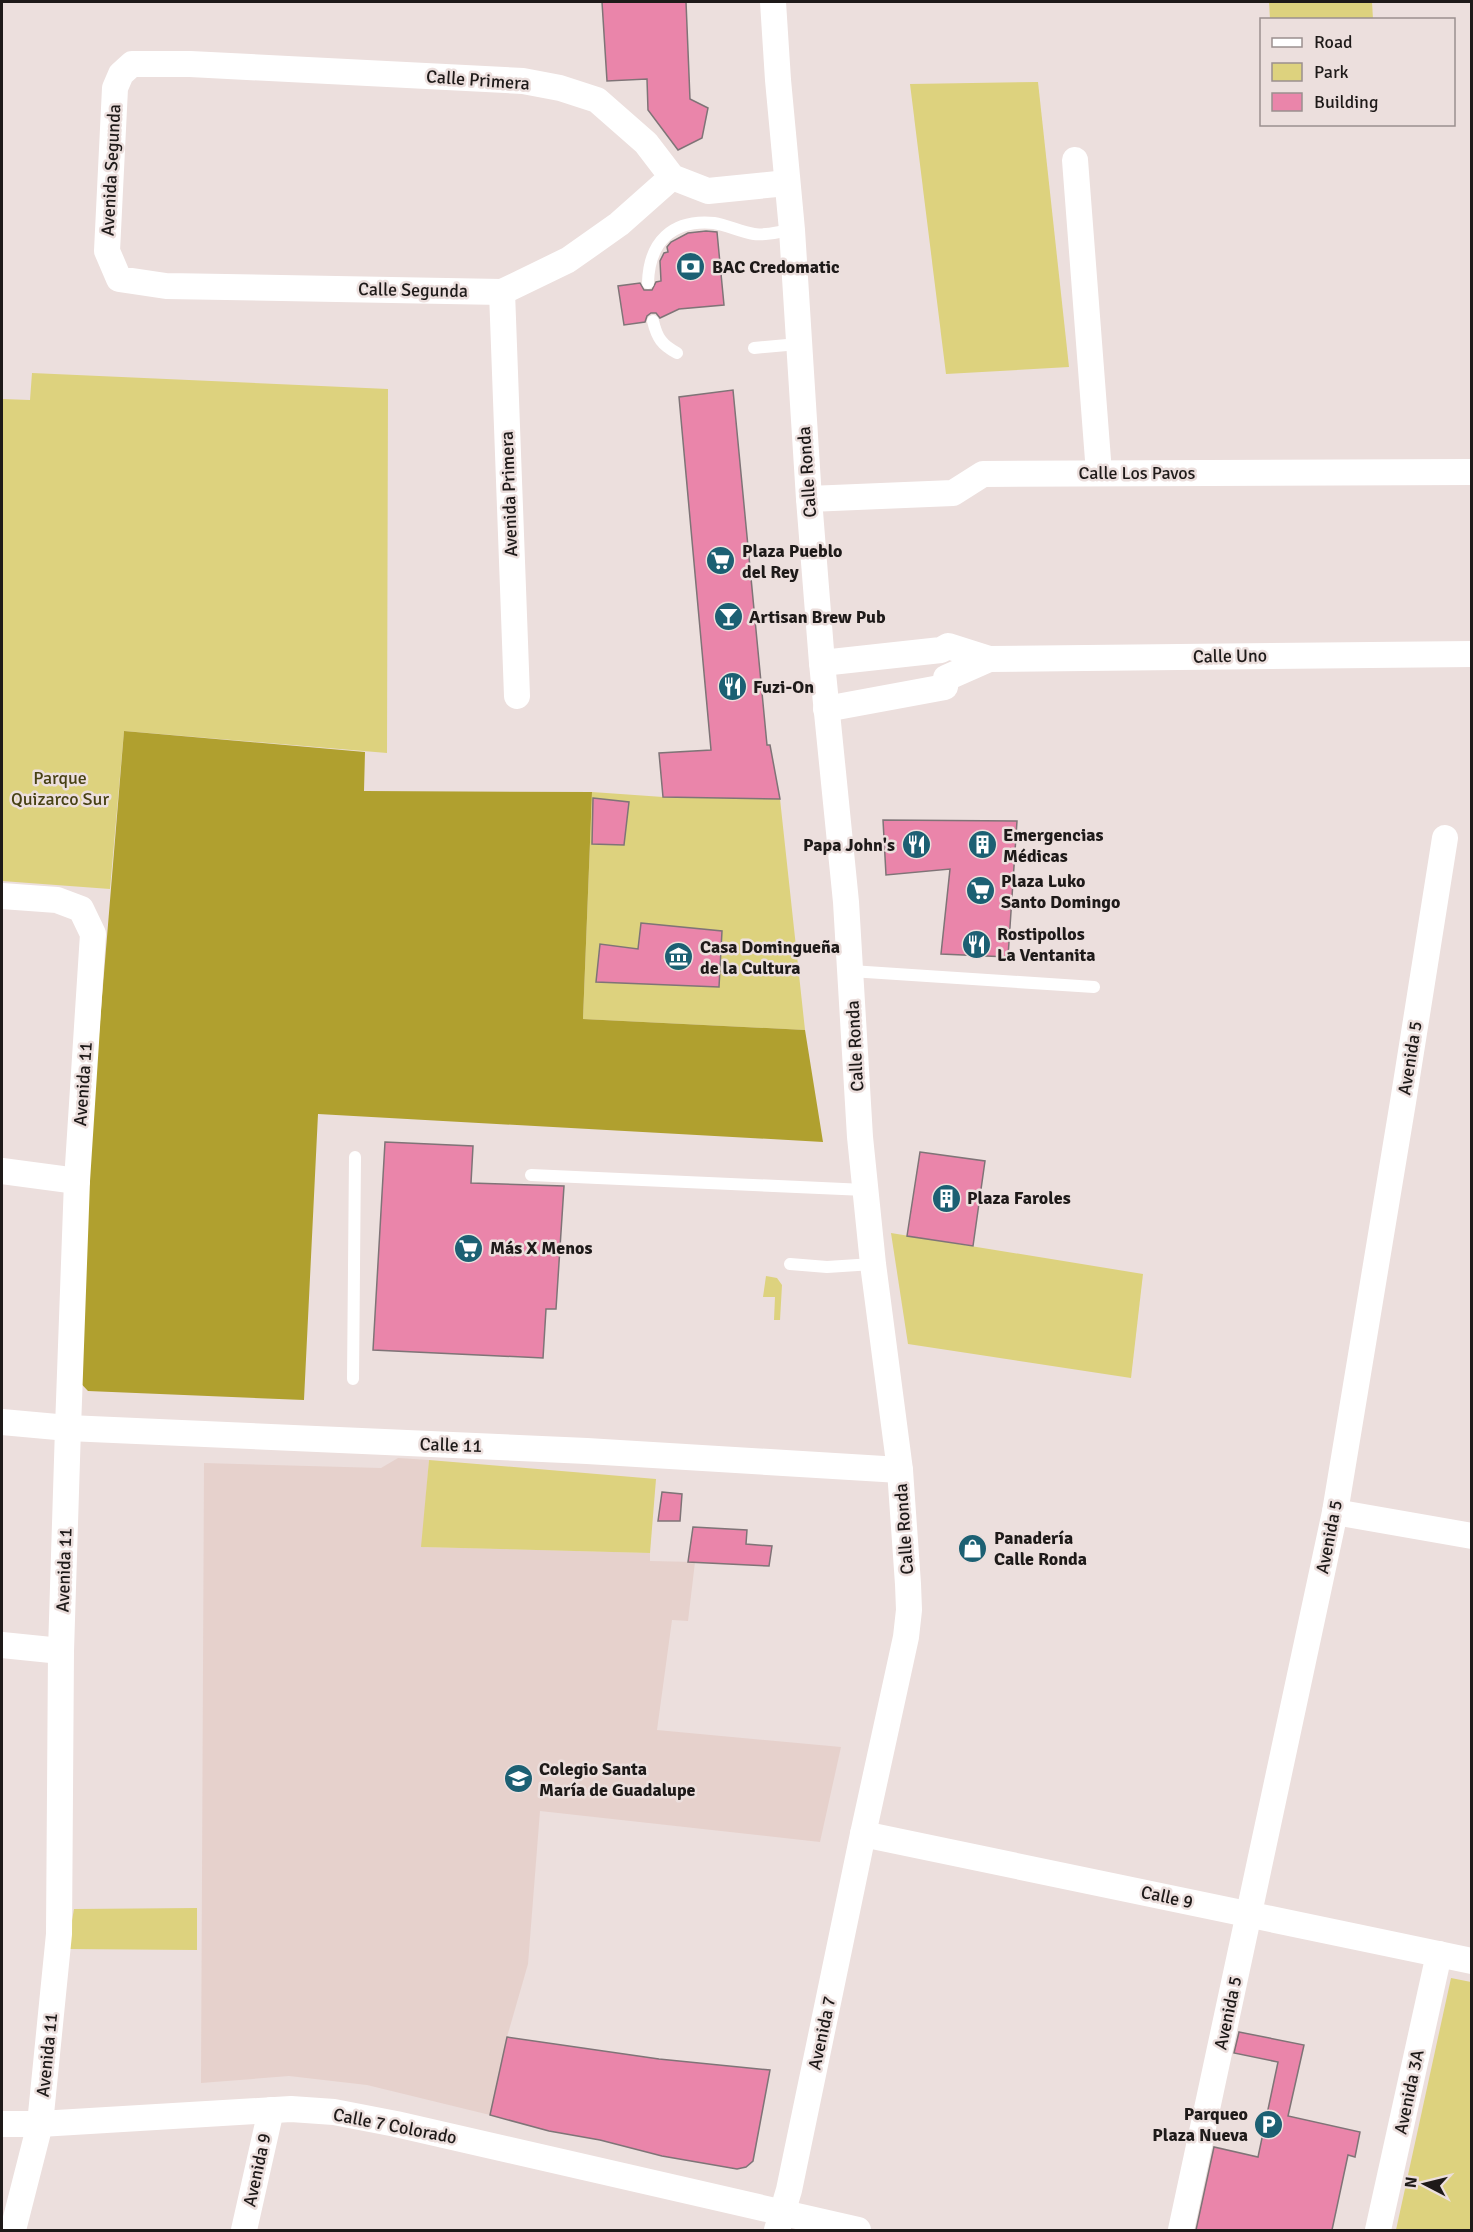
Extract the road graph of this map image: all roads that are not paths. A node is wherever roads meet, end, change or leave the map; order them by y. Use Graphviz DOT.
graph roads {
  1 [pos="773,2"];
  2 [pos="132,64"];
  3 [pos="1075,160"];
  4 [pos="672,177"];
  5 [pos="787,183"];
  6 [pos="792,230"];
  7 [pos="119,279"];
  8 [pos="648,282"];
  9 [pos="502,292"];
  10 [pos="653,321"];
  11 [pos="798,344"];
  12 [pos="754,348"];
  13 [pos="677,353"];
  14 [pos="1472,472"];
  15 [pos="1099,473"];
  16 [pos="808,499"];
  17 [pos="1472,654"];
  18 [pos="989,658"];
  19 [pos="822,663"];
  20 [pos="517,696"];
  21 [pos="826,709"];
  22 [pos="1445,838"];
  23 [pos="2,896"];
  24 [pos="851,971"];
  25 [pos="1094,987"];
  26 [pos="355,1157"];
  27 [pos="2,1171"];
  28 [pos="531,1175"];
  29 [pos="77,1181"];
  30 [pos="865,1190"];
  31 [pos="790,1264"];
  32 [pos="873,1264"];
  33 [pos="353,1380"];
  34 [pos="2,1422"];
  35 [pos="69,1428"];
  36 [pos="900,1470"];
  37 [pos="1335,1512"];
  38 [pos="1472,1536"];
  39 [pos="2,1645"];
  40 [pos="62,1651"];
  41 [pos="863,1834"];
  42 [pos="1249,1914"];
  43 [pos="1439,1954"];
  44 [pos="1472,1961"];
  45 [pos="270,2110"];
  46 [pos="2,2124"];
  47 [pos="40,2124"];
  48 [pos="779,2222"];
  49 [pos="13,2230"];
  50 [pos="244,2230"];
  51 [pos="858,2230"];
  52 [pos="1181,2230"];
  53 [pos="1378,2230"];
  1 -- 5 [label="street, Calle Ronda"];
  2 -- 4 [label="street, Calle Primera"];
  2 -- 7 [label="street, Avenida Segunda"];
  3 -- 15 [label="street"];
  4 -- 5 [label="street"];
  4 -- 9 [label="street, Calle Segunda"];
  5 -- 6 [label="street, Calle Ronda"];
  6 -- 8 [label="lane"];
  6 -- 11 [label="street, Calle Ronda"];
  7 -- 9 [label="street, Calle Segunda"];
  9 -- 20 [label="street, Avenida Primera"];
  10 -- 13 [label="lane"];
  11 -- 12 [label="lane"];
  11 -- 16 [label="street, Calle Ronda"];
  14 -- 15 [label="street, Calle Los Pavos"];
  15 -- 16 [label="street, Calle Los Pavos"];
  16 -- 19 [label="street, Calle Ronda"];
  17 -- 18 [label="street, Calle Uno"];
  18 -- 19 [label="street, Calle Uno"];
  18 -- 21 [label="street, Calle Uno"];
  19 -- 21 [label="street, Calle Ronda"];
  21 -- 24 [label="street, Calle Ronda"];
  22 -- 37 [label="street, Avenida 5"];
  23 -- 29 [label="street, Avenida 11"];
  24 -- 25 [label="lane"];
  24 -- 30 [label="street, Calle Ronda"];
  26 -- 33 [label="lane"];
  27 -- 29 [label="street"];
  28 -- 30 [label="lane"];
  29 -- 35 [label="street, Avenida 11"];
  30 -- 32 [label="street, Calle Ronda"];
  31 -- 32 [label="lane"];
  32 -- 36 [label="street, Calle Ronda"];
  34 -- 35 [label="street, Calle 11"];
  35 -- 36 [label="street, Calle 11"];
  35 -- 40 [label="street, Avenida 11"];
  36 -- 41 [label="street, Calle Ronda"];
  37 -- 38 [label="street"];
  37 -- 42 [label="street, Avenida 5"];
  39 -- 40 [label="street"];
  40 -- 47 [label="street, Avenida 11"];
  41 -- 42 [label="street, Calle 9"];
  41 -- 48 [label="street, Avenida 7"];
  42 -- 43 [label="street, Calle 9"];
  42 -- 52 [label="street, Avenida 5"];
  43 -- 44 [label="street, Calle 9"];
  43 -- 53 [label="street, Avenida 3A"];
  45 -- 47 [label="street, Calle 7 Colorado"];
  45 -- 48 [label="street, Calle 7 Colorado"];
  45 -- 50 [label="street, Avenida 9"];
  46 -- 47 [label="street, Calle 7 Colorado"];
  47 -- 49 [label="street, Avenida 11"];
  48 -- 51 [label="street, Calle 7 Colorado"];
}
